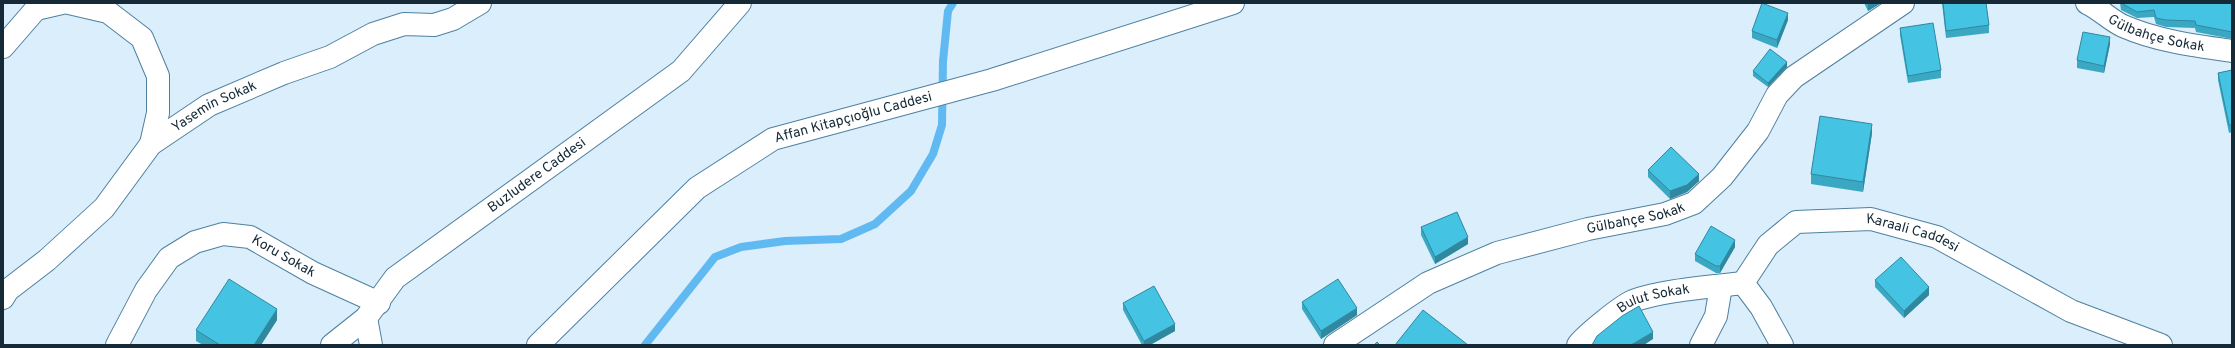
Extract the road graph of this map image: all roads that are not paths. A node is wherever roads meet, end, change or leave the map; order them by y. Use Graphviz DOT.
graph roads {
  1 [pos="62,3"];
  2 [pos="69,3"];
  3 [pos="480,3"];
  4 [pos="740,3"];
  5 [pos="1233,3"];
  6 [pos="1903,3"];
  7 [pos="2092,4"];
  8 [pos="3,47"];
  9 [pos="2232,51"];
  10 [pos="151,144"];
  11 [pos="1743,283"];
  12 [pos="1722,286"];
  13 [pos="3,298"];
  14 [pos="372,311"];
  15 [pos="117,345"];
  16 [pos="332,345"];
  17 [pos="370,345"];
  18 [pos="538,345"];
  19 [pos="1335,345"];
  20 [pos="1578,345"];
  21 [pos="1701,345"];
  22 [pos="1781,345"];
  23 [pos="2161,345"];
  1 -- 8 [label="street"];
  2 -- 10 [label="street"];
  3 -- 10 [label="street, Yasemin Sokak"];
  4 -- 14 [label="street, Buzludere Caddesi"];
  5 -- 18 [label="street, Affan Kitapçıoğlu Caddesi"];
  6 -- 19 [label="street, Gülbahçe Sokak"];
  7 -- 9 [label="street, Gülbahçe Sokak"];
  10 -- 13 [label="street, Yasemin Sokak"];
  11 -- 12 [label="street, Bulut Sokak"];
  11 -- 22 [label="street"];
  11 -- 23 [label="street, Karaali Caddesi"];
  12 -- 20 [label="street, Bulut Sokak"];
  12 -- 21 [label="street"];
  14 -- 15 [label="street, Koru Sokak"];
  14 -- 16 [label="street, Buzludere Caddesi"];
  14 -- 17 [label="street"];
}
